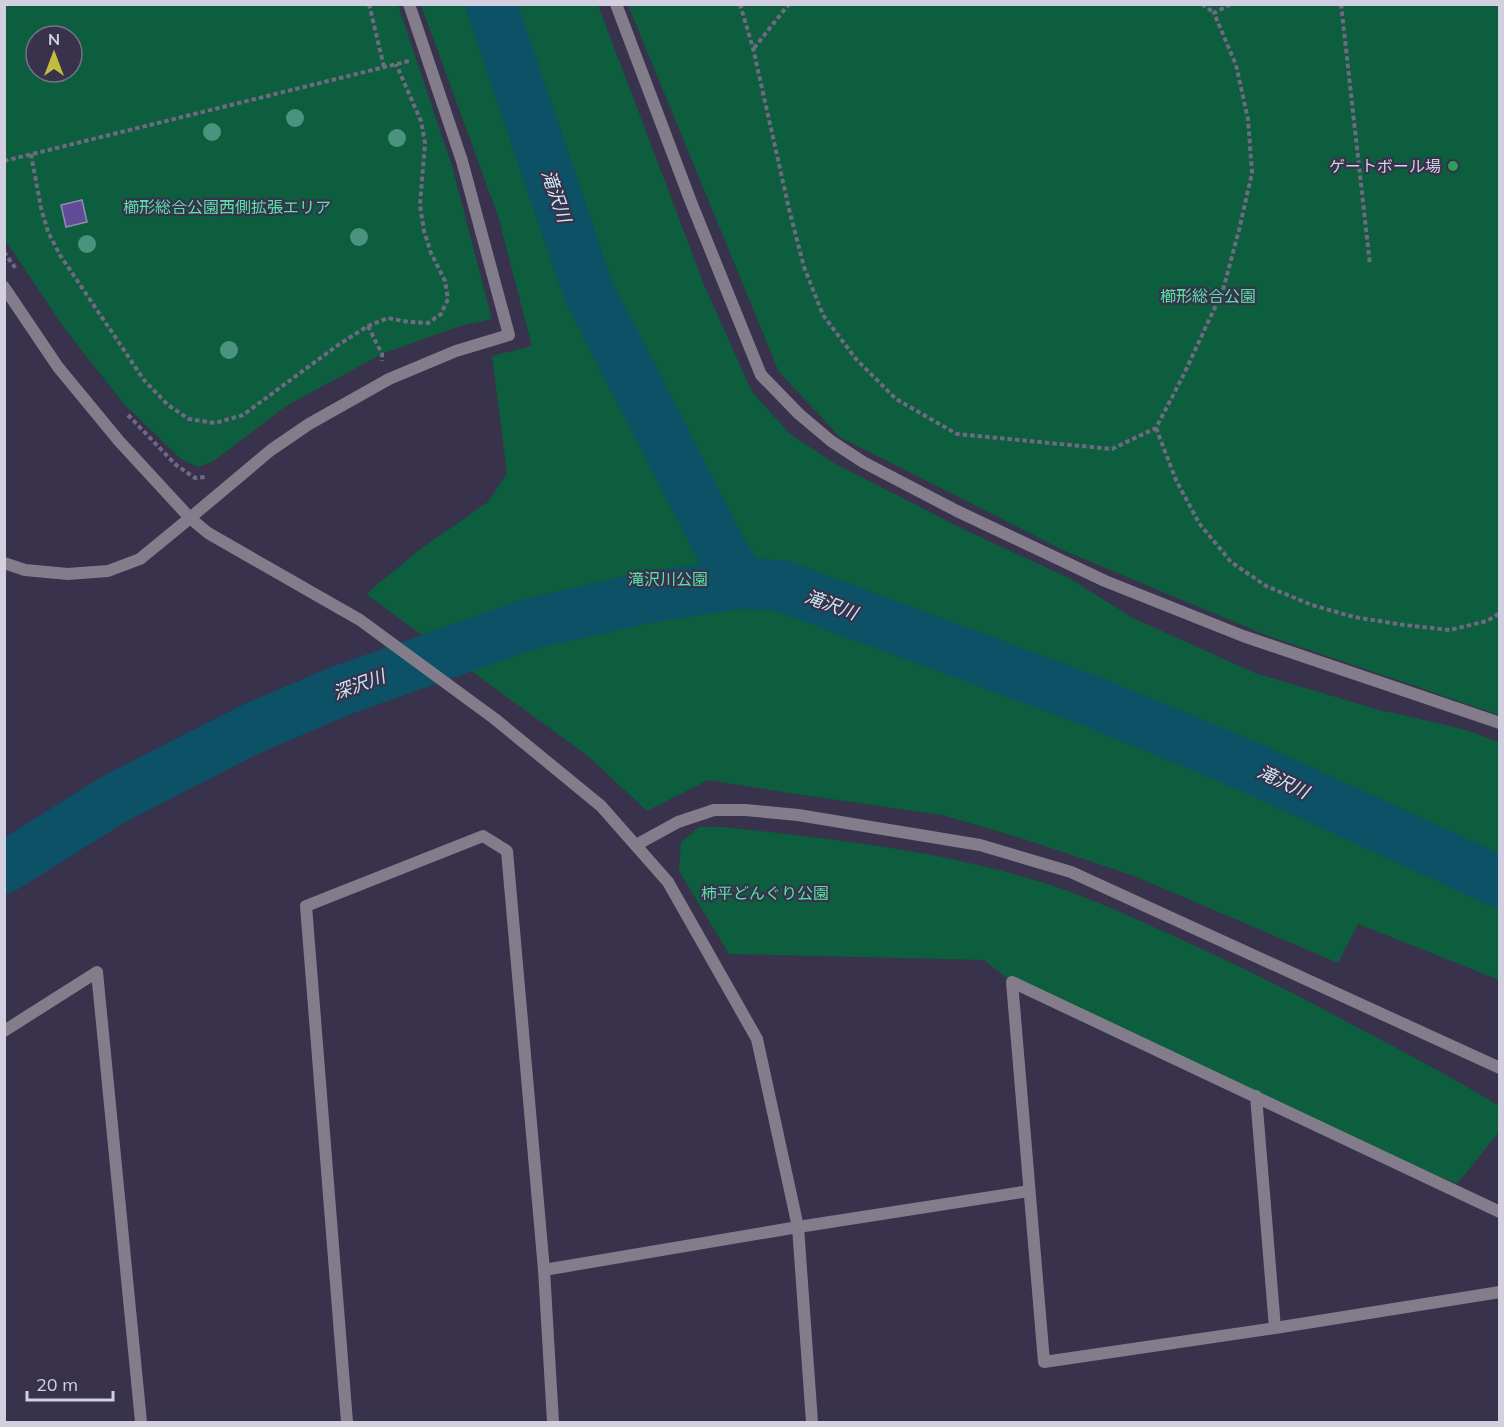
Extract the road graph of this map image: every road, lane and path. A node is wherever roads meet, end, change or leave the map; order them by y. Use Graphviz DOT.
graph roads {
  1 [pos="369,4"];
  2 [pos="408,4"];
  3 [pos="616,4"];
  4 [pos="740,4"];
  5 [pos="789,4"];
  6 [pos="1202,4"];
  7 [pos="1231,4"];
  8 [pos="1341,4"];
  9 [pos="1215,13"];
  10 [pos="753,48"];
  11 [pos="427,56"];
  12 [pos="396,64"];
  13 [pos="384,67"];
  14 [pos="31,154"];
  15 [pos="4,161"];
  16 [pos="4,252"];
  17 [pos="1370,265"];
  18 [pos="17,271"];
  19 [pos="4,287"];
  20 [pos="368,326"];
  21 [pos="382,366"];
  22 [pos="123,410"];
  23 [pos="1156,428"];
  24 [pos="213,474"];
  25 [pos="190,518"];
  26 [pos="4,563"];
  27 [pos="1500,613"];
  28 [pos="1500,723"];
  29 [pos="636,845"];
  30 [pos="4,1031"];
  31 [pos="1500,1068"];
  32 [pos="1256,1096"];
  33 [pos="1029,1191"];
  34 [pos="1500,1212"];
  35 [pos="798,1227"];
  36 [pos="544,1270"];
  37 [pos="1500,1292"];
  38 [pos="1275,1328"];
  39 [pos="141,1422"];
  40 [pos="347,1422"];
  41 [pos="554,1422"];
  42 [pos="812,1422"];
  1 -- 13 [label="path"];
  2 -- 11 [label="street"];
  3 -- 28 [label="street"];
  4 -- 10 [label="path"];
  5 -- 10 [label="path"];
  6 -- 9 [label="path"];
  7 -- 9 [label="path"];
  8 -- 17 [label="path"];
  9 -- 23 [label="path"];
  10 -- 23 [label="path"];
  11 -- 12 [label="path"];
  11 -- 25 [label="street"];
  12 -- 13 [label="path"];
  12 -- 20 [label="path"];
  13 -- 14 [label="path"];
  14 -- 15 [label="path"];
  14 -- 20 [label="path"];
  16 -- 18 [label="path"];
  19 -- 25 [label="street"];
  20 -- 21 [label="path"];
  22 -- 24 [label="path"];
  23 -- 27 [label="path"];
  25 -- 26 [label="street"];
  25 -- 29 [label="street"];
  29 -- 31 [label="street"];
  29 -- 35 [label="street"];
  30 -- 39 [label="street"];
  32 -- 33 [label="street"];
  32 -- 34 [label="street"];
  32 -- 38 [label="street"];
  33 -- 35 [label="street"];
  33 -- 38 [label="street"];
  35 -- 36 [label="street"];
  35 -- 42 [label="street"];
  36 -- 40 [label="street"];
  36 -- 41 [label="street"];
  37 -- 38 [label="street"];
}
